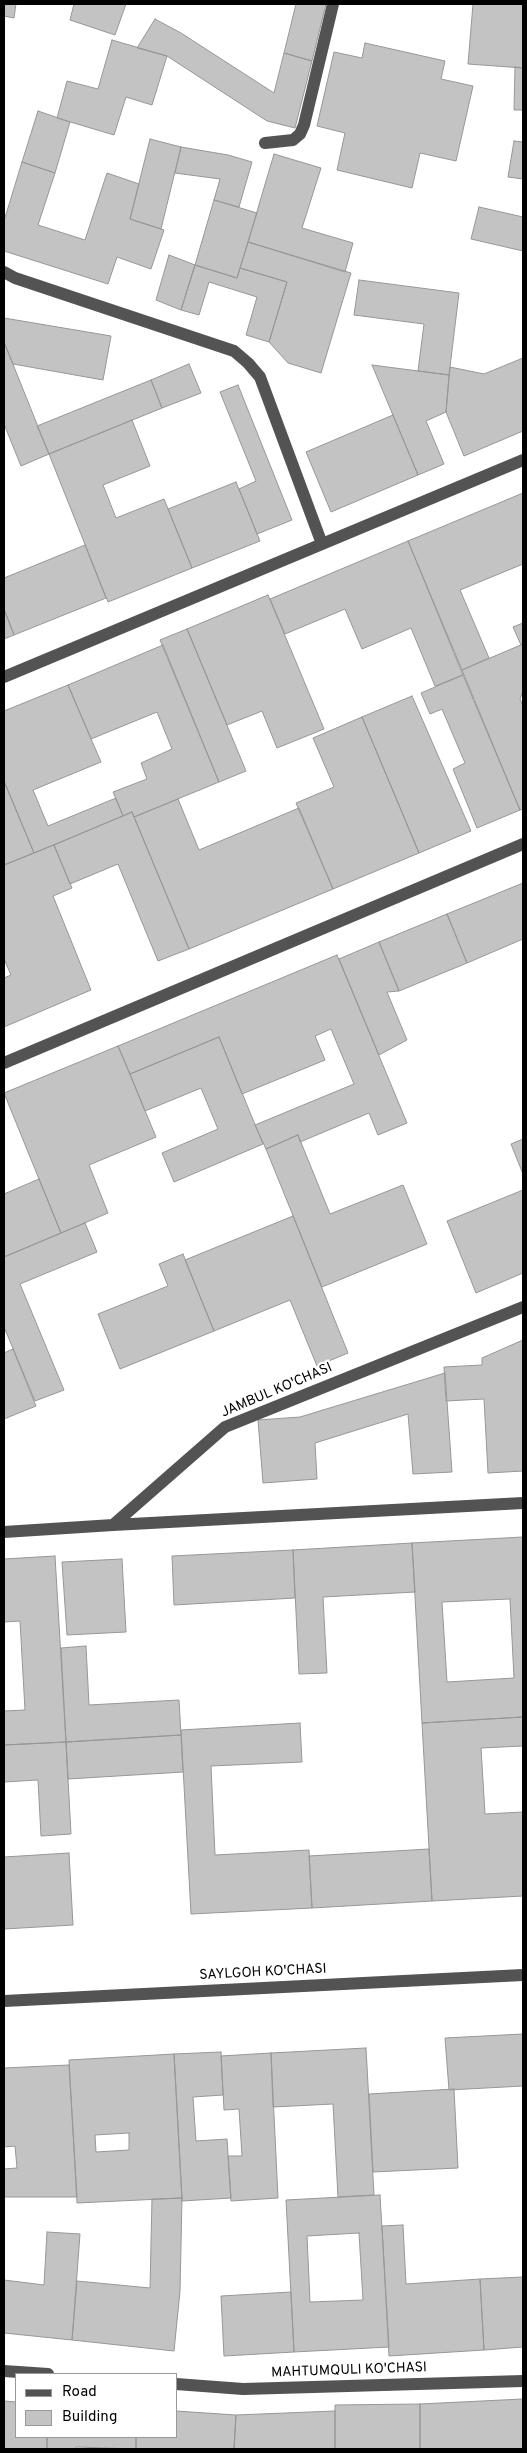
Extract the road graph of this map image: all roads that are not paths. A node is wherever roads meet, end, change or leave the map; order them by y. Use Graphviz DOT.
graph roads {
  1 [pos="333,4"];
  2 [pos="265,143"];
  3 [pos="4,272"];
  4 [pos="10,280"];
  5 [pos="523,460"];
  6 [pos="322,544"];
  7 [pos="4,677"];
  8 [pos="523,844"];
  9 [pos="4,1063"];
  10 [pos="523,1307"];
  11 [pos="523,1503"];
  12 [pos="113,1525"];
  13 [pos="4,1532"];
  14 [pos="523,1975"];
  15 [pos="4,2001"];
  16 [pos="4,2371"];
  17 [pos="33,2373"];
  18 [pos="523,2381"];
  19 [pos="178,2384"];
  1 -- 2 [label="street"];
  3 -- 4 [label="street"];
  4 -- 6 [label="street"];
  5 -- 6 [label="street"];
  6 -- 7 [label="street"];
  8 -- 9 [label="street"];
  10 -- 12 [label="street, JAMBUL KO'CHASI"];
  11 -- 12 [label="street"];
  12 -- 13 [label="street"];
  14 -- 15 [label="street, SAYLGOH KO'CHASI"];
  16 -- 17 [label="street"];
  18 -- 19 [label="street, MAHTUMQULI KO'CHASI"];
}
